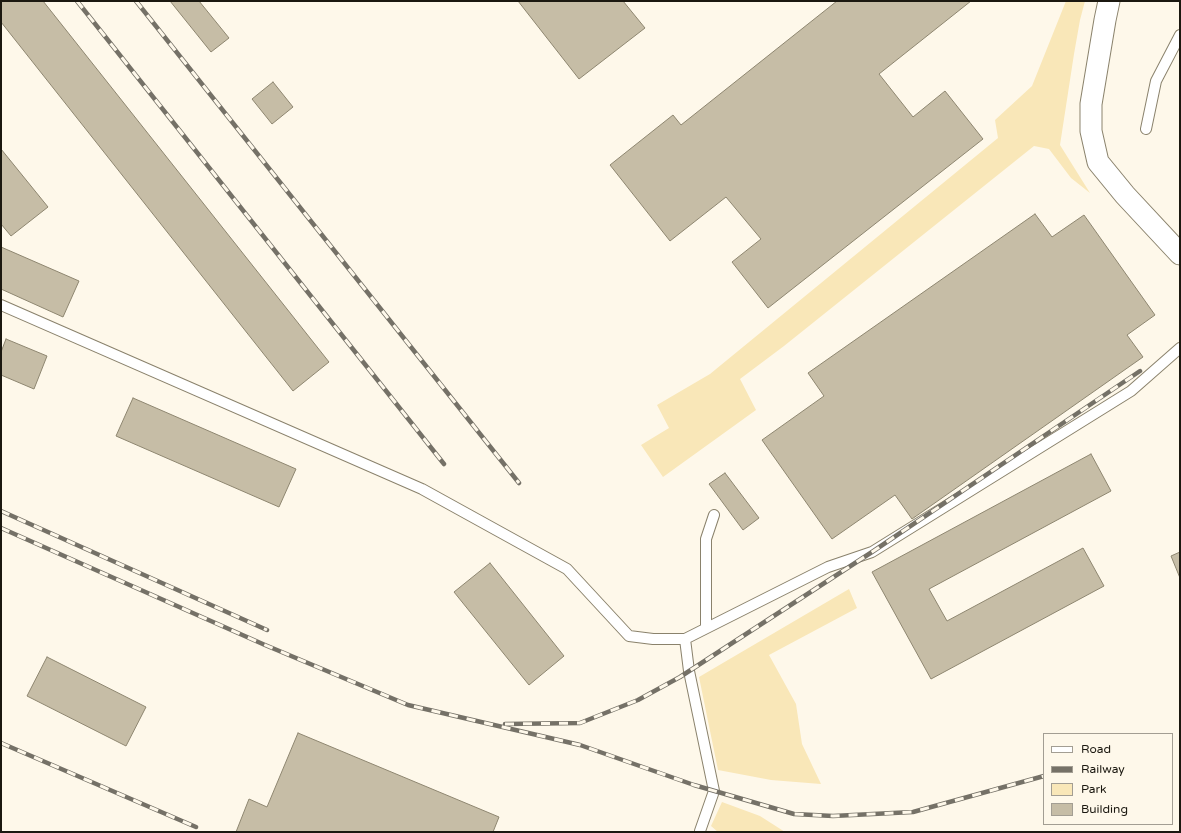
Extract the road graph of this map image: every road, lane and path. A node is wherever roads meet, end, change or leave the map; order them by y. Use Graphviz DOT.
graph roads {
  1 [pos="1109,1"];
  2 [pos="1180,35"];
  3 [pos="1146,129"];
  4 [pos="1180,254"];
  5 [pos="1,304"];
  6 [pos="1180,348"];
  7 [pos="714,515"];
  8 [pos="706,628"];
  9 [pos="685,638"];
  10 [pos="700,832"];
  1 -- 4 [label="street"];
  2 -- 3 [label="lane"];
  5 -- 9 [label="lane"];
  6 -- 8 [label="lane"];
  7 -- 8 [label="lane"];
  8 -- 9 [label="lane"];
  9 -- 10 [label="lane"];
}
